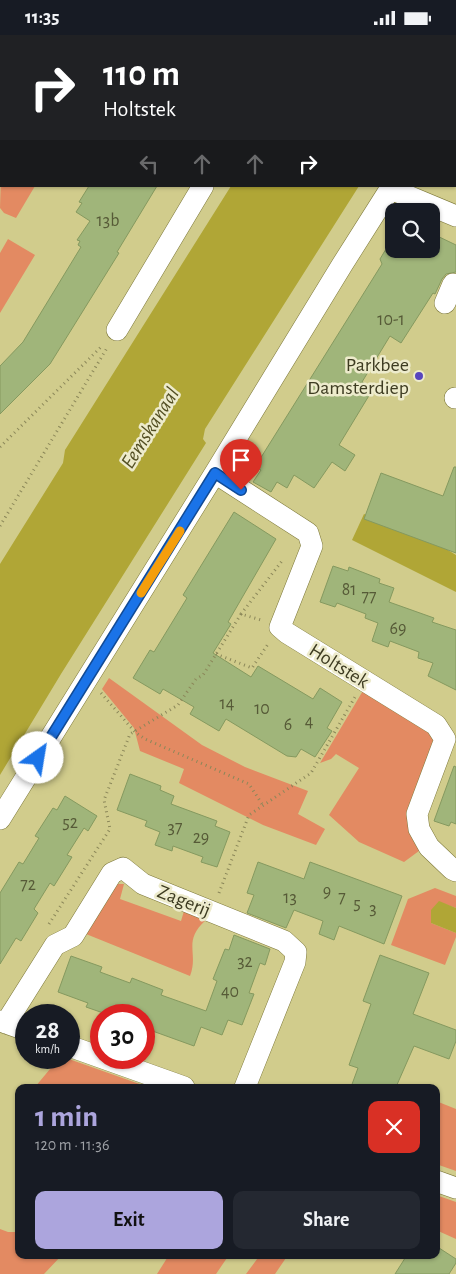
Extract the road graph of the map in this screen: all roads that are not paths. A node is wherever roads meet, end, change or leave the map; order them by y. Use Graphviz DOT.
graph roads {
  1 [pos="202,187"];
  2 [pos="391,188"];
  3 [pos="456,216"];
  4 [pos="117,330"];
  5 [pos="215,473"];
  6 [pos="0,819"];
  7 [pos="456,871"];
  8 [pos="3,1022"];
  9 [pos="15,1027"];
  10 [pos="80,1050"];
  11 [pos="176,1084"];
  12 [pos="246,1084"];
  13 [pos="440,1182"];
  14 [pos="456,1188"];
  1 -- 4 [label="street"];
  2 -- 3 [label="street"];
  2 -- 5 [label="street"];
  5 -- 6 [label="street"];
  5 -- 7 [label="street, Holtstek"];
  8 -- 9 [label="street"];
  8 -- 12 [label="street, Zagerij"];
  10 -- 11 [label="street"];
  13 -- 14 [label="street"];
}
